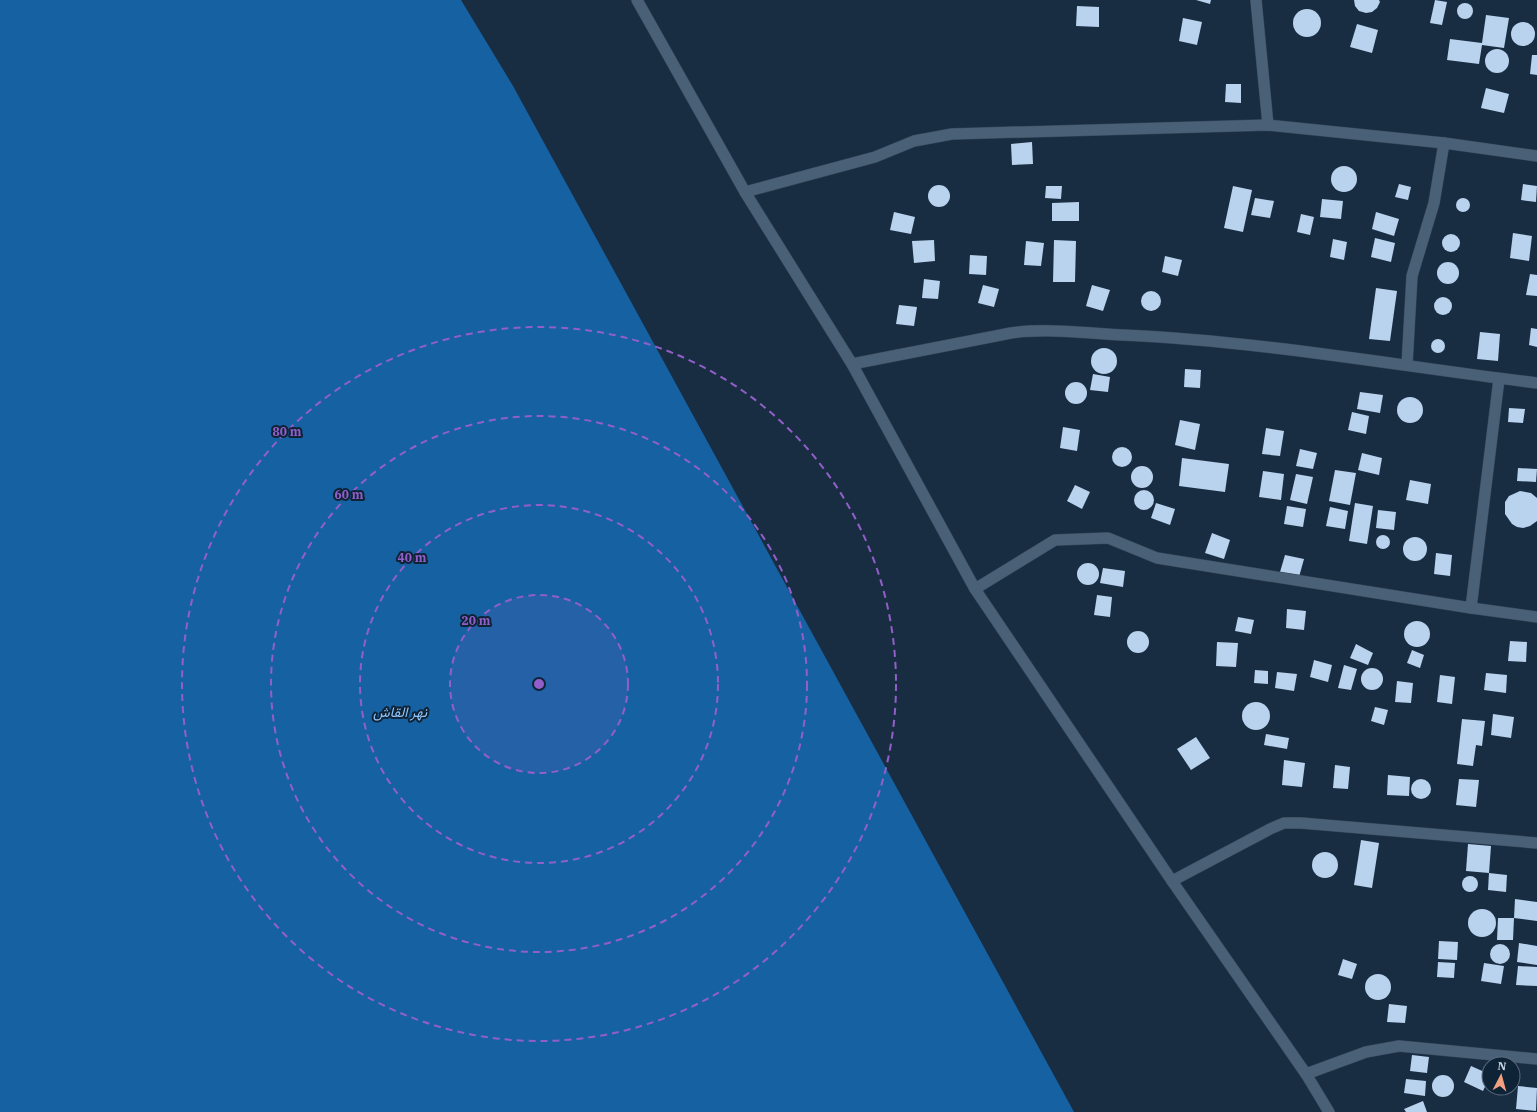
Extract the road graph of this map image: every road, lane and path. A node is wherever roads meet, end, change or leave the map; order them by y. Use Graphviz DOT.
graph roads {
  1 [pos="637,0"];
  2 [pos="1256,0"];
  3 [pos="1268,126"];
  4 [pos="1444,143"];
  5 [pos="1537,156"];
  6 [pos="745,192"];
  7 [pos="852,364"];
  8 [pos="1407,365"];
  9 [pos="1499,379"];
  10 [pos="1537,383"];
  11 [pos="976,589"];
  12 [pos="1471,608"];
  13 [pos="1537,617"];
  14 [pos="1537,843"];
  15 [pos="1172,881"];
  16 [pos="1537,1059"];
  17 [pos="1306,1074"];
  18 [pos="1329,1112"];
  1 -- 6 [label="street"];
  2 -- 3 [label="street"];
  3 -- 4 [label="street"];
  3 -- 6 [label="street"];
  4 -- 5 [label="street"];
  4 -- 8 [label="street"];
  6 -- 7 [label="street"];
  7 -- 8 [label="street"];
  7 -- 11 [label="street"];
  8 -- 9 [label="street"];
  9 -- 10 [label="street"];
  9 -- 12 [label="street"];
  11 -- 12 [label="street"];
  11 -- 15 [label="street"];
  12 -- 13 [label="street"];
  14 -- 15 [label="street"];
  15 -- 17 [label="street"];
  16 -- 17 [label="street"];
  17 -- 18 [label="street"];
}
